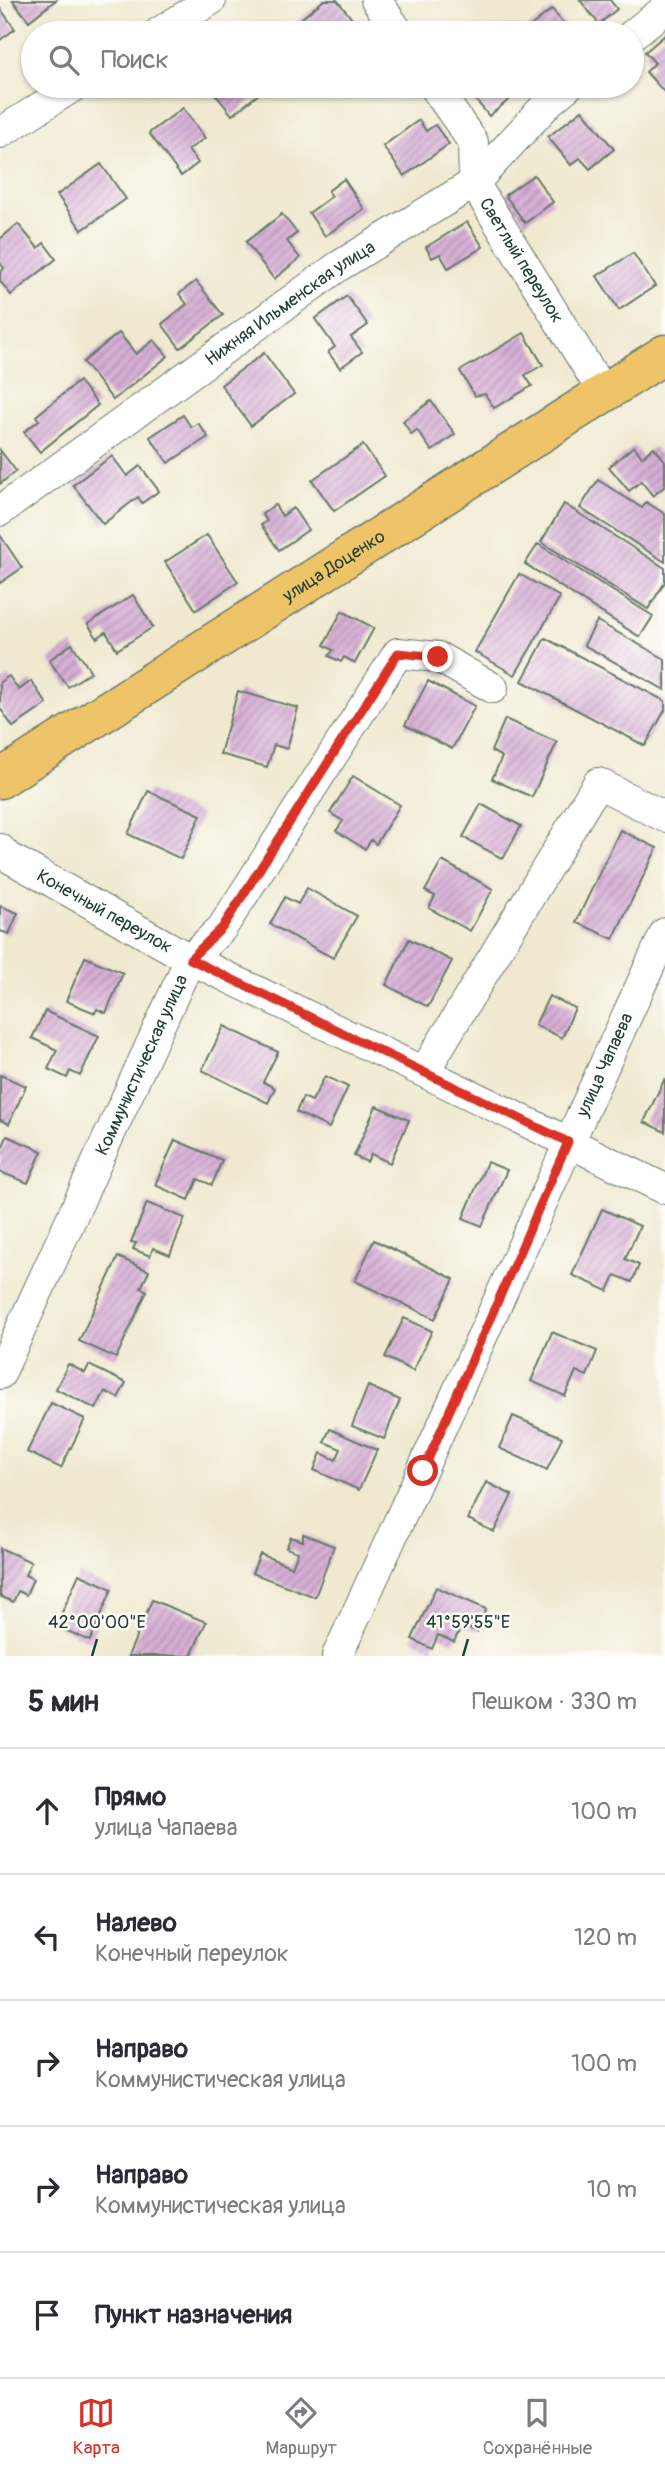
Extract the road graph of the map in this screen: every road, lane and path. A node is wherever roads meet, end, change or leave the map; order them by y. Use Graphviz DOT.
graph roads {
  1 [pos="211,0"];
  2 [pos="376,0"];
  3 [pos="665,9"];
  4 [pos="177,21"];
  5 [pos="391,21"];
  6 [pos="644,26"];
  7 [pos="55,98"];
  8 [pos="442,98"];
  9 [pos="554,98"];
  10 [pos="0,133"];
  11 [pos="474,183"];
  12 [pos="665,354"];
  13 [pos="604,394"];
  14 [pos="0,511"];
  15 [pos="493,688"];
  16 [pos="0,779"];
  17 [pos="665,817"];
  18 [pos="0,849"];
  19 [pos="665,933"];
  20 [pos="190,959"];
  21 [pos="424,1072"];
  22 [pos="568,1142"];
  23 [pos="665,1189"];
  24 [pos="0,1374"];
  25 [pos="337,1656"];
  1 -- 4 [label="street"];
  2 -- 5 [label="street"];
  3 -- 6 [label="street"];
  7 -- 10 [label="street"];
  8 -- 11 [label="street, Светлый переулок"];
  9 -- 11 [label="street, Нижняя Ильменская улица"];
  11 -- 13 [label="street, Светлый переулок"];
  11 -- 14 [label="street, Нижняя Ильменская улица"];
  12 -- 13 [label="main road, улица Доценко"];
  13 -- 16 [label="main road, улица Доценко"];
  15 -- 20 [label="street, Коммунистическая улица"];
  17 -- 21 [label="street"];
  18 -- 20 [label="street, Конечный переулок"];
  19 -- 22 [label="street, улица Чапаева"];
  20 -- 21 [label="street, Конечный переулок"];
  20 -- 24 [label="street, Коммунистическая улица"];
  21 -- 22 [label="street, Конечный переулок"];
  22 -- 23 [label="street, Конечный переулок"];
  22 -- 25 [label="street, улица Чапаева"];
}
